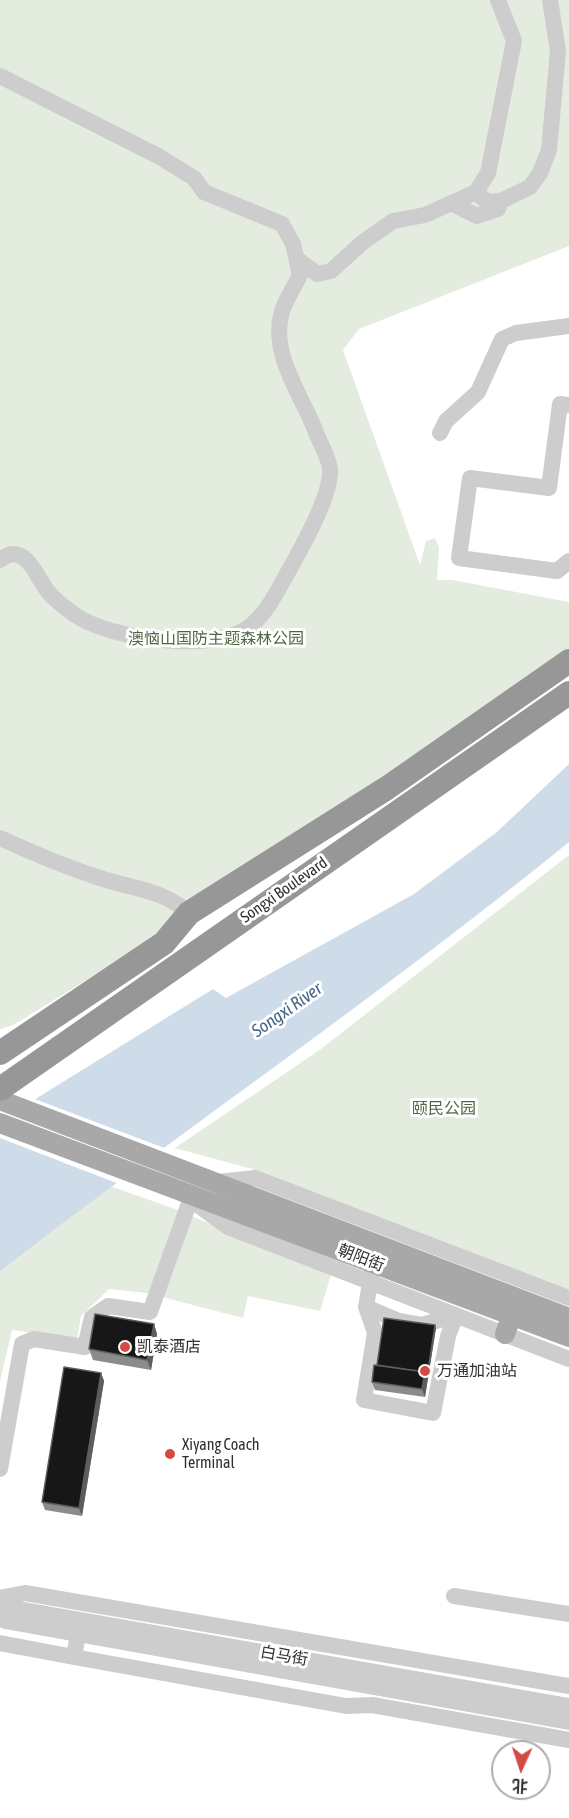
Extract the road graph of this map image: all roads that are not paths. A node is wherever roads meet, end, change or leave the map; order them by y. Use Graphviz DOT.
graph roads {
  1 [pos="498,0"];
  2 [pos="550,0"];
  3 [pos="0,76"];
  4 [pos="476,192"];
  5 [pos="501,201"];
  6 [pos="453,204"];
  7 [pos="297,259"];
  8 [pos="569,326"];
  9 [pos="569,405"];
  10 [pos="440,434"];
  11 [pos="0,560"];
  12 [pos="569,561"];
  13 [pos="569,661"];
  14 [pos="569,693"];
  15 [pos="0,838"];
  16 [pos="189,913"];
  17 [pos="67,1008"];
  18 [pos="0,1036"];
  19 [pos="0,1053"];
  20 [pos="4,1098"];
  21 [pos="0,1123"];
  22 [pos="217,1182"];
  23 [pos="186,1195"];
  24 [pos="375,1263"];
  25 [pos="569,1298"];
  26 [pos="366,1307"];
  27 [pos="456,1315"];
  28 [pos="512,1315"];
  29 [pos="569,1318"];
  30 [pos="484,1326"];
  31 [pos="505,1334"];
  32 [pos="448,1336"];
  33 [pos="569,1337"];
  34 [pos="373,1345"];
  35 [pos="393,1348"];
  36 [pos="424,1353"];
  37 [pos="444,1356"];
  38 [pos="569,1359"];
  39 [pos="0,1469"];
  40 [pos="454,1596"];
  41 [pos="0,1598"];
  42 [pos="569,1614"];
  43 [pos="2,1615"];
  44 [pos="78,1634"];
  45 [pos="0,1643"];
  46 [pos="74,1657"];
  47 [pos="569,1686"];
  48 [pos="569,1706"];
  49 [pos="569,1722"];
  50 [pos="569,1740"];
  1 -- 4 [label="street"];
  2 -- 5 [label="street"];
  3 -- 7 [label="street"];
  4 -- 5 [label="street"];
  4 -- 6 [label="street"];
  5 -- 6 [label="street"];
  6 -- 7 [label="street"];
  7 -- 11 [label="street"];
  8 -- 10 [label="street"];
  9 -- 12 [label="street"];
  13 -- 16 [label="highway, Songxi Boulevard"];
  14 -- 20 [label="highway, Songxi Boulevard"];
  15 -- 16 [label="street"];
  16 -- 17 [label="highway, Songxi Boulevard"];
  17 -- 18 [label="highway"];
  17 -- 19 [label="highway, Songxi Boulevard"];
  20 -- 22 [label="main road, 朝阳街"];
  21 -- 23 [label="main road, 朝阳街"];
  22 -- 24 [label="main road, 朝阳街"];
  22 -- 25 [label="street"];
  23 -- 24 [label="main road, 朝阳街"];
  23 -- 39 [label="street"];
  24 -- 26 [label="street"];
  24 -- 27 [label="street"];
  24 -- 28 [label="main road, 朝阳街"];
  24 -- 29 [label="main road, 朝阳街"];
  26 -- 27 [label="street"];
  26 -- 34 [label="street"];
  27 -- 30 [label="street"];
  27 -- 32 [label="street"];
  28 -- 31 [label="main road"];
  28 -- 33 [label="main road, 朝阳街"];
  30 -- 31 [label="street"];
  30 -- 32 [label="street"];
  31 -- 38 [label="street"];
  32 -- 37 [label="street"];
  34 -- 35 [label="street"];
  34 -- 37 [label="street"];
  36 -- 37 [label="street"];
  40 -- 42 [label="street"];
  41 -- 47 [label="street"];
  43 -- 44 [label="street, 白马街"];
  43 -- 48 [label="street, 白马街"];
  44 -- 46 [label="street"];
  44 -- 49 [label="street, 白马街"];
  45 -- 46 [label="street"];
  46 -- 50 [label="street"];
}
